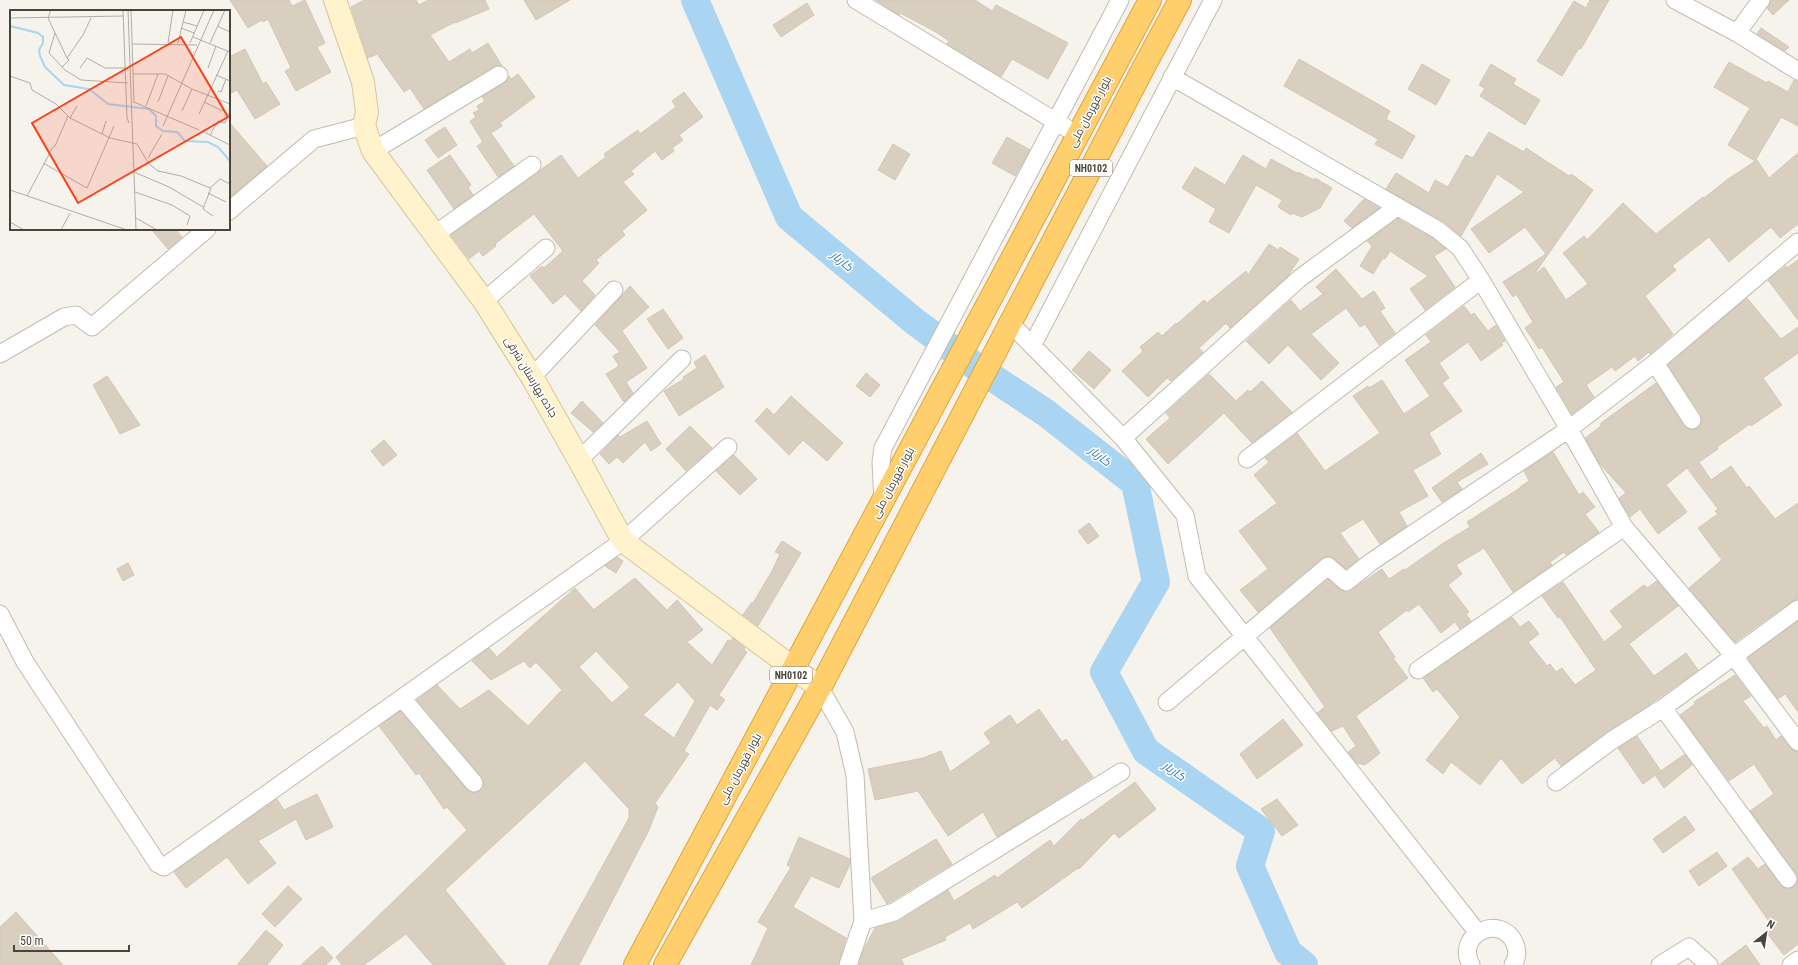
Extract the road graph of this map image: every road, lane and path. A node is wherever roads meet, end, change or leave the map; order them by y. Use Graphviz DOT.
graph roads {
  1 [pos="335,0"];
  2 [pos="856,0"];
  3 [pos="1120,0"];
  4 [pos="1150,0"];
  5 [pos="1180,0"];
  6 [pos="1213,0"];
  7 [pos="1675,0"];
  8 [pos="1761,0"];
  9 [pos="1737,33"];
  10 [pos="1798,71"];
  11 [pos="499,76"];
  12 [pos="1172,77"];
  13 [pos="1056,123"];
  14 [pos="364,126"];
  15 [pos="1078,136"];
  16 [pos="373,151"];
  17 [pos="532,165"];
  18 [pos="1398,206"];
  19 [pos="230,210"];
  20 [pos="206,230"];
  21 [pos="434,235"];
  22 [pos="1798,242"];
  23 [pos="546,248"];
  24 [pos="1481,280"];
  25 [pos="614,290"];
  26 [pos="484,301"];
  27 [pos="1006,330"];
  28 [pos="1032,346"];
  29 [pos="0,354"];
  30 [pos="682,359"];
  31 [pos="1655,363"];
  32 [pos="532,377"];
  33 [pos="1692,420"];
  34 [pos="1569,429"];
  35 [pos="1123,438"];
  36 [pos="728,447"];
  37 [pos="1247,459"];
  38 [pos="579,460"];
  39 [pos="883,502"];
  40 [pos="1624,527"];
  41 [pos="623,541"];
  42 [pos="1798,609"];
  43 [pos="0,614"];
  44 [pos="1246,637"];
  45 [pos="1733,655"];
  46 [pos="794,669"];
  47 [pos="1418,670"];
  48 [pos="820,688"];
  49 [pos="402,698"];
  50 [pos="1167,702"];
  51 [pos="1663,708"];
  52 [pos="1798,742"];
  53 [pos="1121,772"];
  54 [pos="474,782"];
  55 [pos="1556,782"];
  56 [pos="1788,879"];
  57 [pos="863,921"];
  58 [pos="1478,933"];
  59 [pos="1798,960"];
  60 [pos="634,965"];
  61 [pos="665,965"];
  62 [pos="848,965"];
  63 [pos="1472,965"];
  64 [pos="1514,965"];
  65 [pos="1660,965"];
  66 [pos="1709,965"];
  67 [pos="1791,965"];
  1 -- 14 [label="street, جاده بهارستان شرقی"];
  2 -- 13 [label="street"];
  3 -- 13 [label="street"];
  4 -- 15 [label="highway, بلوار قهرمان ملی / NH0102"];
  5 -- 27 [label="highway, NH0102"];
  6 -- 12 [label="street"];
  7 -- 9 [label="street"];
  8 -- 9 [label="street"];
  9 -- 10 [label="street"];
  11 -- 16 [label="street"];
  12 -- 18 [label="street"];
  12 -- 28 [label="street"];
  13 -- 15 [label="street"];
  13 -- 39 [label="street"];
  14 -- 16 [label="street, جاده بهارستان شرقی"];
  14 -- 19 [label="street"];
  15 -- 39 [label="highway, بلوار قهرمان ملی / NH0102"];
  16 -- 21 [label="street, جاده بهارستان شرقی"];
  17 -- 21 [label="street"];
  18 -- 24 [label="street"];
  18 -- 35 [label="street"];
  20 -- 29 [label="street"];
  21 -- 26 [label="street, جاده بهارستان شرقی"];
  22 -- 31 [label="street"];
  23 -- 26 [label="street"];
  24 -- 34 [label="street"];
  24 -- 37 [label="street"];
  25 -- 32 [label="street"];
  26 -- 32 [label="street, جاده بهارستان شرقی"];
  27 -- 28 [label="street"];
  27 -- 48 [label="highway, NH0102"];
  28 -- 35 [label="street"];
  30 -- 38 [label="street"];
  31 -- 33 [label="street"];
  31 -- 34 [label="street"];
  32 -- 38 [label="street, جاده بهارستان شرقی"];
  34 -- 40 [label="street"];
  34 -- 44 [label="street"];
  35 -- 44 [label="street"];
  36 -- 41 [label="street"];
  38 -- 41 [label="street, جاده بهارستان شرقی"];
  39 -- 46 [label="highway, بلوار قهرمان ملی / NH0102"];
  40 -- 45 [label="street"];
  40 -- 47 [label="street"];
  41 -- 46 [label="street, جاده بهارستان شرقی"];
  41 -- 49 [label="street"];
  42 -- 45 [label="street"];
  43 -- 49 [label="street"];
  44 -- 50 [label="street"];
  44 -- 58 [label="street"];
  45 -- 51 [label="street"];
  45 -- 52 [label="street"];
  46 -- 48 [label="street, جاده بهارستان شرقی"];
  46 -- 60 [label="highway, بلوار قهرمان ملی / NH0102"];
  48 -- 57 [label="street"];
  48 -- 61 [label="highway, NH0102"];
  49 -- 54 [label="street"];
  51 -- 55 [label="street"];
  51 -- 56 [label="street"];
  53 -- 57 [label="street"];
  57 -- 62 [label="street"];
  58 -- 63 [label="street"];
  58 -- 64 [label="street"];
  59 -- 67 [label="street"];
  65 -- 66 [label="street"];
}
